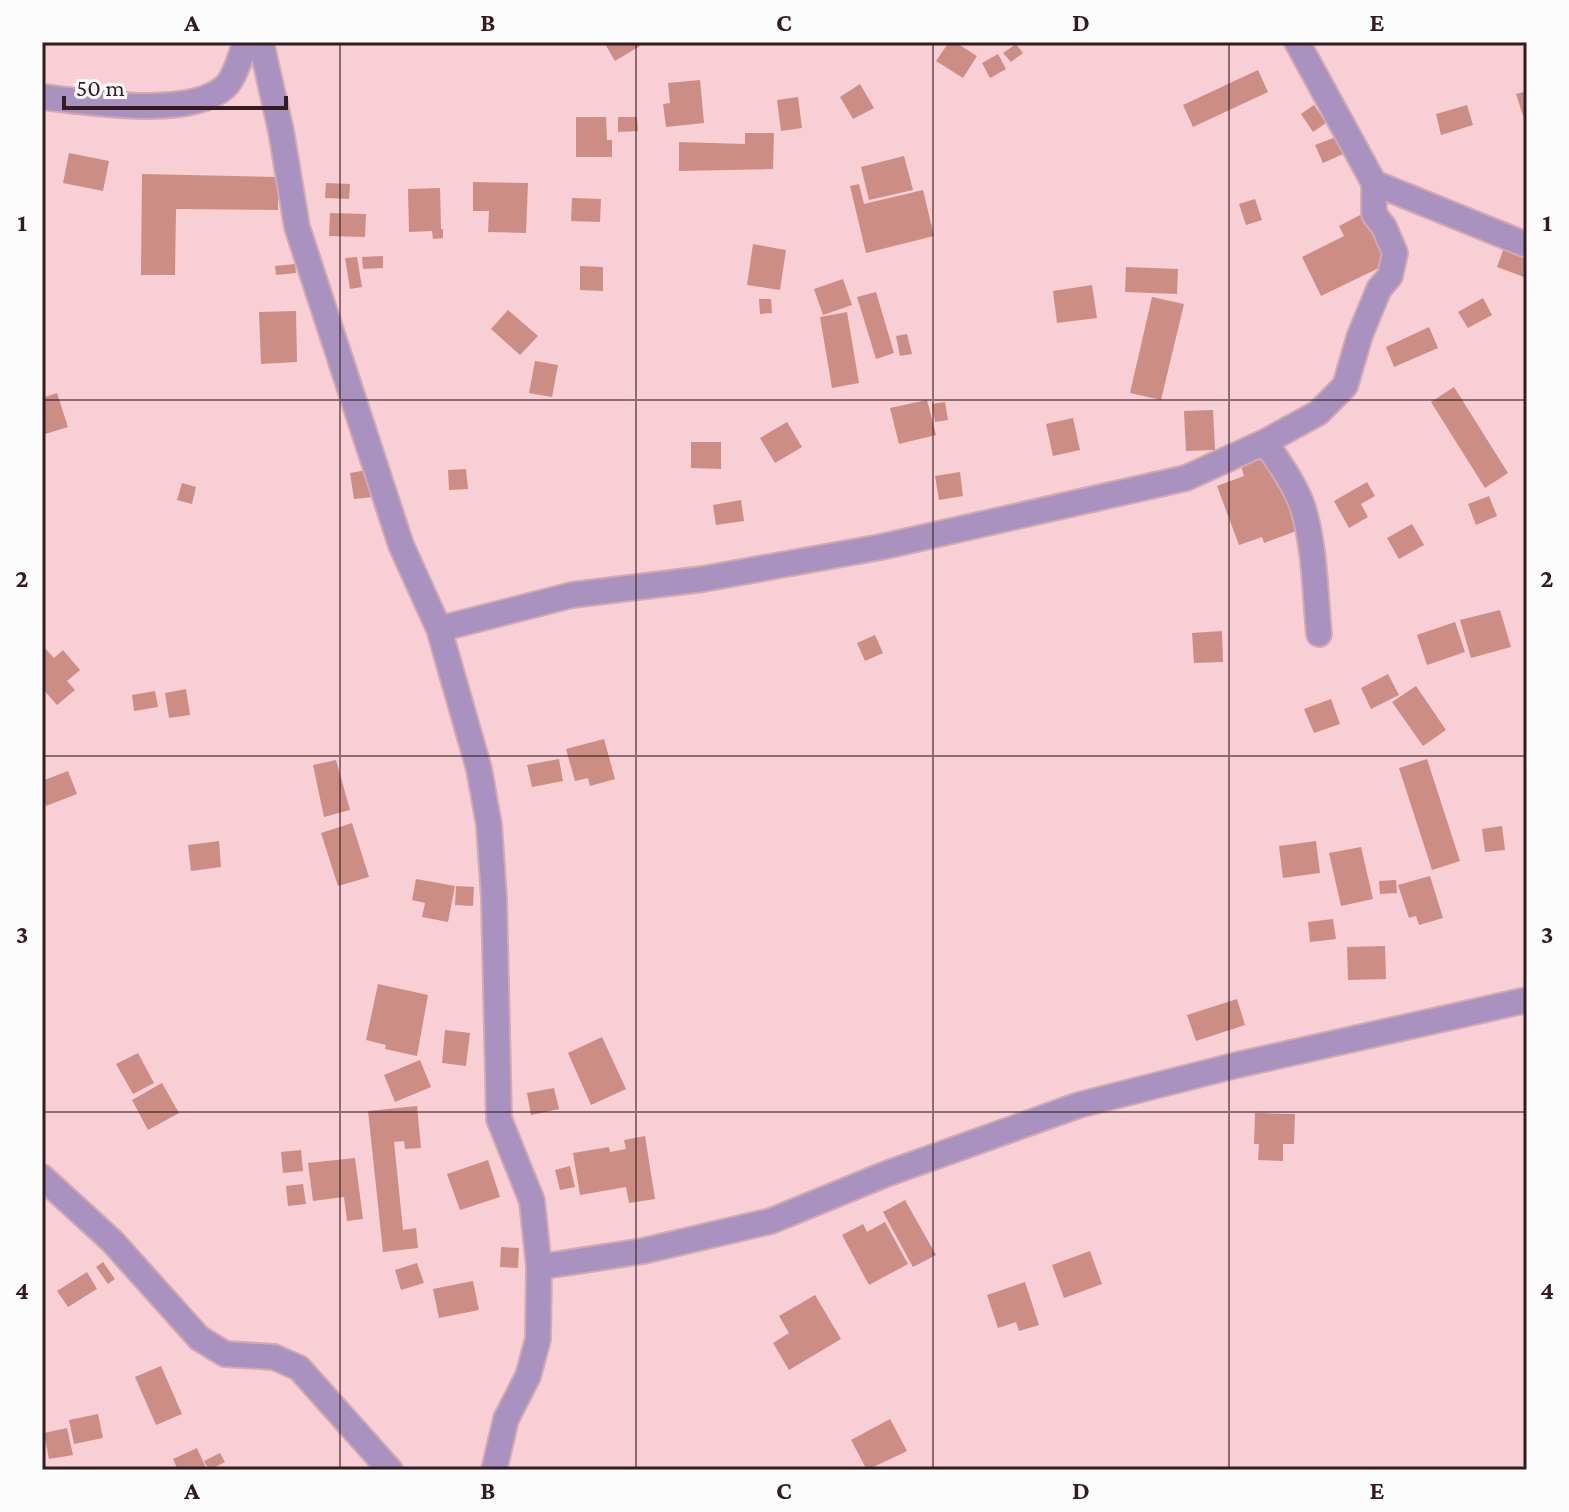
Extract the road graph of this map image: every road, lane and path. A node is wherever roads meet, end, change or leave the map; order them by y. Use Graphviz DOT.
graph roads {
  1 [pos="245,42"];
  2 [pos="261,42"];
  3 [pos="1297,42"];
  4 [pos="42,97"];
  5 [pos="1374,183"];
  6 [pos="1527,245"];
  7 [pos="1265,442"];
  8 [pos="439,629"];
  9 [pos="1319,634"];
  10 [pos="1527,1000"];
  11 [pos="42,1177"];
  12 [pos="539,1267"];
  13 [pos="390,1470"];
  14 [pos="494,1470"];
  1 -- 4 [label="street"];
  2 -- 8 [label="street"];
  3 -- 5 [label="street"];
  5 -- 6 [label="street"];
  5 -- 7 [label="street"];
  7 -- 8 [label="street"];
  7 -- 9 [label="street"];
  8 -- 12 [label="street"];
  10 -- 12 [label="street"];
  11 -- 13 [label="street"];
  12 -- 14 [label="street"];
}
